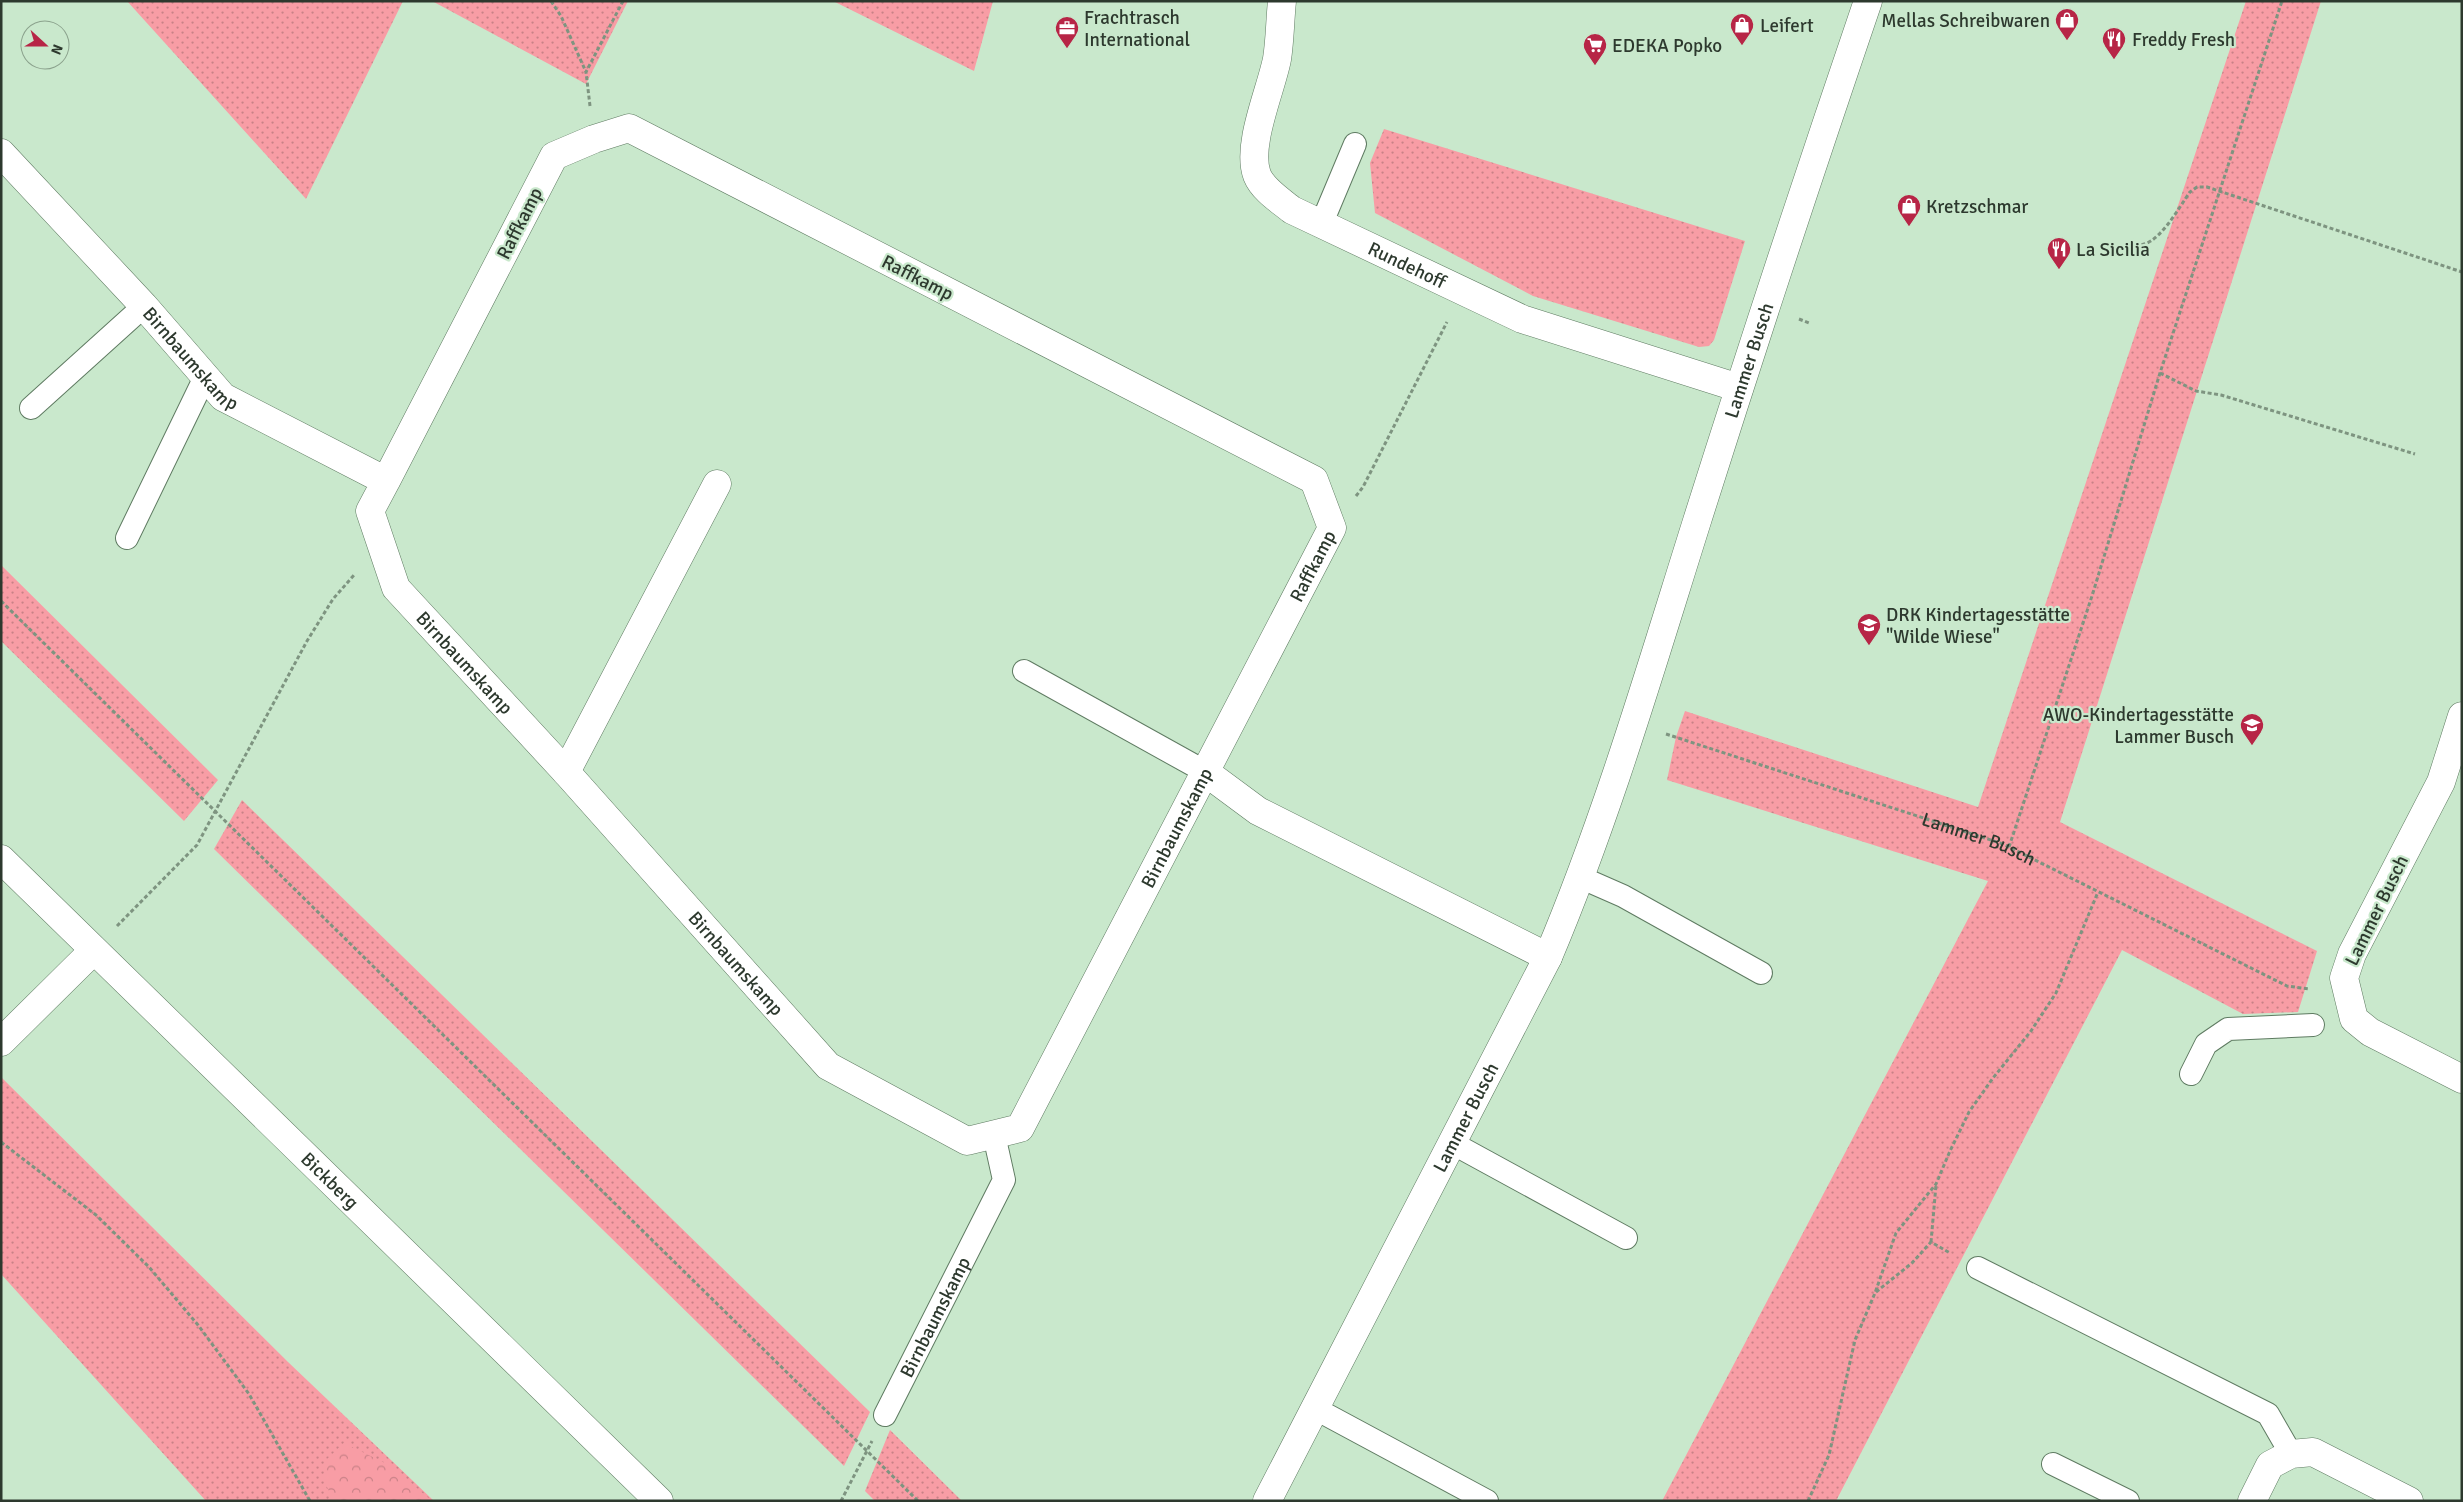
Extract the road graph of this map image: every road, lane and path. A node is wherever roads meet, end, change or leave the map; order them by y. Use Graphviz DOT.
graph roads {
  1 [pos="551,1"];
  2 [pos="623,1"];
  3 [pos="1282,1"];
  4 [pos="1868,1"];
  5 [pos="2282,1"];
  6 [pos="586,72"];
  7 [pos="594,138"];
  8 [pos="1355,144"];
  9 [pos="4,161"];
  10 [pos="2220,191"];
  11 [pos="1321,224"];
  12 [pos="2135,244"];
  13 [pos="2462,272"];
  14 [pos="1462,292"];
  15 [pos="144,306"];
  16 [pos="2160,373"];
  17 [pos="205,377"];
  18 [pos="1739,388"];
  19 [pos="31,408"];
  20 [pos="2415,454"];
  21 [pos="386,481"];
  22 [pos="717,484"];
  23 [pos="1332,528"];
  24 [pos="127,538"];
  25 [pos="383,552"];
  26 [pos="1,601"];
  27 [pos="1024,671"];
  28 [pos="2462,716"];
  29 [pos="1634,721"];
  30 [pos="1204,771"];
  31 [pos="566,772"];
  32 [pos="215,810"];
  33 [pos="2010,847"];
  34 [pos="1,859"];
  35 [pos="1582,878"];
  36 [pos="2098,892"];
  37 [pos="93,951"];
  38 [pos="1548,957"];
  39 [pos="1761,973"];
  40 [pos="2309,989"];
  41 [pos="2313,1025"];
  42 [pos="1,1042"];
  43 [pos="2191,1074"];
  44 [pos="2462,1079"];
  45 [pos="994,1135"];
  46 [pos="1,1142"];
  47 [pos="1452,1143"];
  48 [pos="1936,1184"];
  49 [pos="1626,1238"];
  50 [pos="1931,1242"];
  51 [pos="1978,1268"];
  52 [pos="1876,1293"];
  53 [pos="1314,1408"];
  54 [pos="885,1416"];
  55 [pos="867,1451"];
  56 [pos="2291,1454"];
  57 [pos="2053,1464"];
  58 [pos="310,1501"];
  59 [pos="659,1501"];
  60 [pos="841,1501"];
  61 [pos="918,1501"];
  62 [pos="1267,1501"];
  63 [pos="1487,1501"];
  64 [pos="1808,1501"];
  65 [pos="2128,1501"];
  66 [pos="2252,1501"];
  67 [pos="2409,1501"];
  1 -- 6 [label="path"];
  2 -- 6 [label="path"];
  3 -- 11 [label="street, Rundehoff"];
  4 -- 18 [label="street, Lammer Busch"];
  5 -- 10 [label="path"];
  6 -- 7 [label="path"];
  7 -- 21 [label="street, Raffkamp"];
  7 -- 23 [label="street, Raffkamp"];
  8 -- 11 [label="lane"];
  9 -- 15 [label="street, Birnbaumskamp"];
  10 -- 12 [label="path"];
  10 -- 13 [label="path"];
  10 -- 16 [label="path"];
  11 -- 14 [label="street, Rundehoff"];
  14 -- 18 [label="street, Rundehoff"];
  14 -- 23 [label="path"];
  15 -- 17 [label="street, Birnbaumskamp"];
  15 -- 19 [label="lane"];
  16 -- 20 [label="path"];
  16 -- 33 [label="path"];
  17 -- 21 [label="street, Birnbaumskamp"];
  17 -- 24 [label="lane"];
  18 -- 29 [label="street, Lammer Busch"];
  21 -- 25 [label="street, Birnbaumskamp"];
  22 -- 31 [label="street"];
  23 -- 30 [label="street, Raffkamp"];
  25 -- 31 [label="street, Birnbaumskamp"];
  25 -- 32 [label="path"];
  26 -- 32 [label="path"];
  27 -- 30 [label="lane"];
  28 -- 44 [label="street, Lammer Busch"];
  29 -- 33 [label="path, Lammer Busch"];
  29 -- 35 [label="street, Lammer Busch"];
  30 -- 38 [label="street, Birnbaumskamp"];
  30 -- 45 [label="street, Birnbaumskamp"];
  31 -- 45 [label="street, Birnbaumskamp"];
  32 -- 37 [label="path"];
  32 -- 55 [label="path"];
  33 -- 36 [label="path, Lammer Busch"];
  34 -- 37 [label="street, Bickberg"];
  35 -- 38 [label="street, Lammer Busch"];
  35 -- 39 [label="lane"];
  36 -- 40 [label="path, Lammer Busch"];
  36 -- 48 [label="path"];
  37 -- 42 [label="street"];
  37 -- 59 [label="street, Bickberg"];
  38 -- 47 [label="street, Lammer Busch"];
  41 -- 43 [label="lane"];
  45 -- 54 [label="lane, Birnbaumskamp"];
  46 -- 58 [label="path"];
  47 -- 49 [label="lane"];
  47 -- 53 [label="street, Lammer Busch"];
  48 -- 50 [label="path"];
  48 -- 52 [label="path"];
  50 -- 51 [label="path"];
  50 -- 52 [label="path"];
  51 -- 56 [label="lane"];
  52 -- 64 [label="path"];
  53 -- 62 [label="street, Lammer Busch"];
  53 -- 63 [label="lane"];
  54 -- 55 [label="path"];
  55 -- 60 [label="path"];
  55 -- 61 [label="path"];
  56 -- 66 [label="street"];
  56 -- 67 [label="street"];
  57 -- 65 [label="lane"];
}
